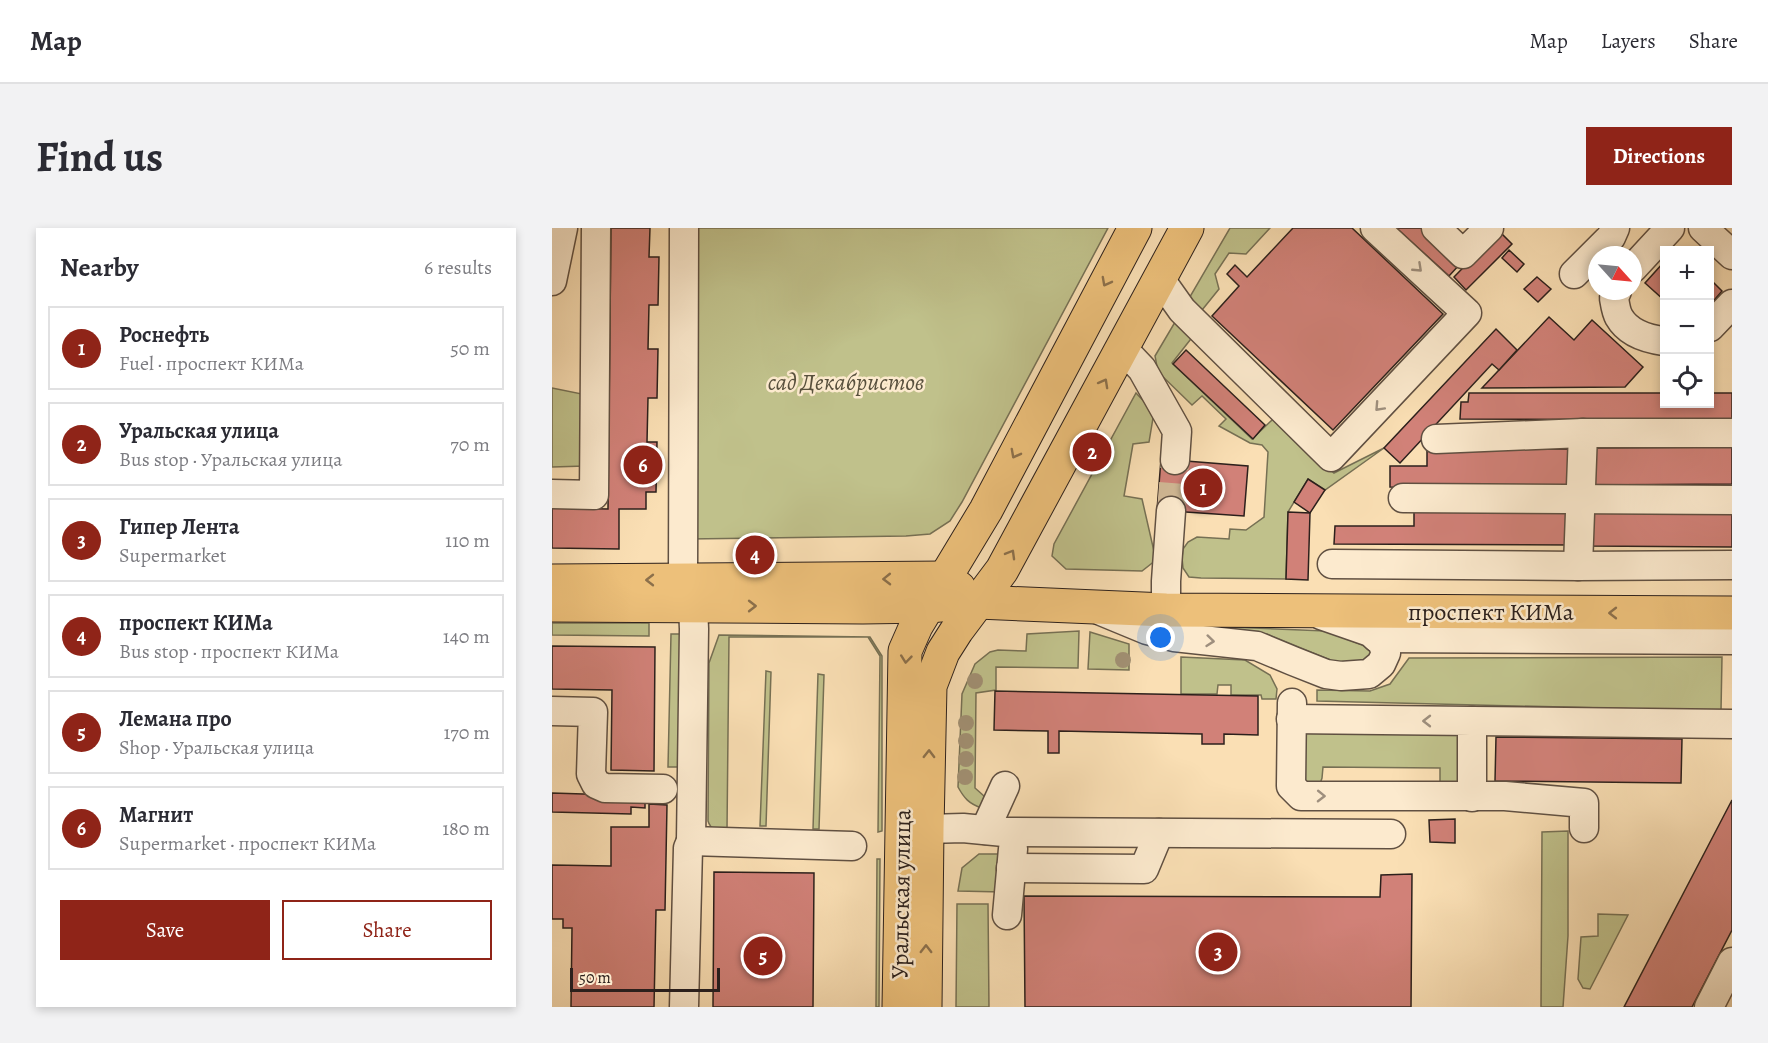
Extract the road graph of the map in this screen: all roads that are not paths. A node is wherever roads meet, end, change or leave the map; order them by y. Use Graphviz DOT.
graph roads {
  1 [pos="563,228"];
  2 [pos="596,228"];
  3 [pos="684,228"];
  4 [pos="1375,228"];
  5 [pos="1436,228"];
  6 [pos="1489,228"];
  7 [pos="1616,228"];
  8 [pos="1670,228"];
  9 [pos="1703,228"];
  10 [pos="1134,229"];
  11 [pos="1174,253"];
  12 [pos="1732,255"];
  13 [pos="1642,258"];
  14 [pos="1574,274"];
  15 [pos="552,281"];
  16 [pos="1615,300"];
  17 [pos="1732,304"];
  18 [pos="1714,323"];
  19 [pos="1660,340"];
  20 [pos="1123,349"];
  21 [pos="1583,433"];
  22 [pos="1732,433"];
  23 [pos="1436,439"];
  24 [pos="1175,460"];
  25 [pos="552,494"];
  26 [pos="1403,498"];
  27 [pos="1580,500"];
  28 [pos="1732,500"];
  29 [pos="1171,511"];
  30 [pos="1332,564"];
  31 [pos="1732,565"];
  32 [pos="1578,566"];
  33 [pos="945,578"];
  34 [pos="552,581"];
  35 [pos="688,593"];
  36 [pos="978,602"];
  37 [pos="552,605"];
  38 [pos="928,606"];
  39 [pos="1310,611"];
  40 [pos="1732,613"];
  41 [pos="1171,635"];
  42 [pos="1377,638"];
  43 [pos="1732,640"];
  44 [pos="552,711"];
  45 [pos="1472,721"];
  46 [pos="1726,725"];
  47 [pos="1005,786"];
  48 [pos="663,789"];
  49 [pos="1472,797"];
  50 [pos="1584,828"];
  51 [pos="927,829"];
  52 [pos="985,830"];
  53 [pos="1015,832"];
  54 [pos="1159,832"];
  55 [pos="1391,834"];
  56 [pos="691,841"];
  57 [pos="852,846"];
  58 [pos="1011,868"];
  59 [pos="1007,915"];
  60 [pos="1732,962"];
  61 [pos="684,1007"];
  62 [pos="900,1007"];
  63 [pos="925,1007"];
  64 [pos="1709,1007"];
  1 -- 15 [label="street"];
  2 -- 25 [label="street"];
  3 -- 35 [label="street"];
  4 -- 11 [label="street, one-way"];
  5 -- 6 [label="street"];
  7 -- 14 [label="street"];
  8 -- 13 [label="street"];
  9 -- 12 [label="street"];
  10 -- 11 [label="main road"];
  10 -- 33 [label="main road, Уральская улица, one-way"];
  11 -- 20 [label="main road, Уральская улица"];
  16 -- 19 [label="street"];
  17 -- 18 [label="street"];
  20 -- 24 [label="street"];
  36 -- 20 [label="main road, Уральская улица, one-way"];
  21 -- 22 [label="street"];
  21 -- 23 [label="street"];
  21 -- 27 [label="street"];
  26 -- 27 [label="street"];
  27 -- 28 [label="street"];
  27 -- 32 [label="street"];
  29 -- 41 [label="street"];
  30 -- 32 [label="street"];
  31 -- 32 [label="street"];
  33 -- 35 [label="main road, проспект КИМа, one-way"];
  33 -- 36 [label="main road"];
  33 -- 38 [label="main road, Уральская улица"];
  35 -- 34 [label="main road, проспект КИМа, one-way"];
  35 -- 37 [label="main road, проспект КИМа"];
  35 -- 38 [label="main road, проспект КИМа, one-way"];
  35 -- 56 [label="street"];
  36 -- 38 [label="main road, проспект КИМа"];
  36 -- 41 [label="main road, проспект КИМа"];
  51 -- 36 [label="main road, Уральская улица, one-way"];
  38 -- 62 [label="main road, Уральская улица, one-way"];
  40 -- 39 [label="main road, проспект КИМа, one-way"];
  39 -- 41 [label="main road, проспект КИМа"];
  39 -- 42 [label="street, проспект КИМа"];
  41 -- 42 [label="street, проспект КИМа, one-way"];
  42 -- 43 [label="street"];
  44 -- 48 [label="street"];
  45 -- 46 [label="street"];
  45 -- 49 [label="street"];
  45 -- 49 [label="street, one-way"];
  47 -- 52 [label="street"];
  49 -- 50 [label="street"];
  51 -- 52 [label="street"];
  63 -- 51 [label="main road, Уральская улица, one-way"];
  52 -- 53 [label="street"];
  53 -- 54 [label="street"];
  53 -- 58 [label="street"];
  54 -- 55 [label="street"];
  54 -- 58 [label="street"];
  56 -- 57 [label="street"];
  56 -- 61 [label="street"];
  58 -- 59 [label="street"];
  60 -- 64 [label="street"];
}
